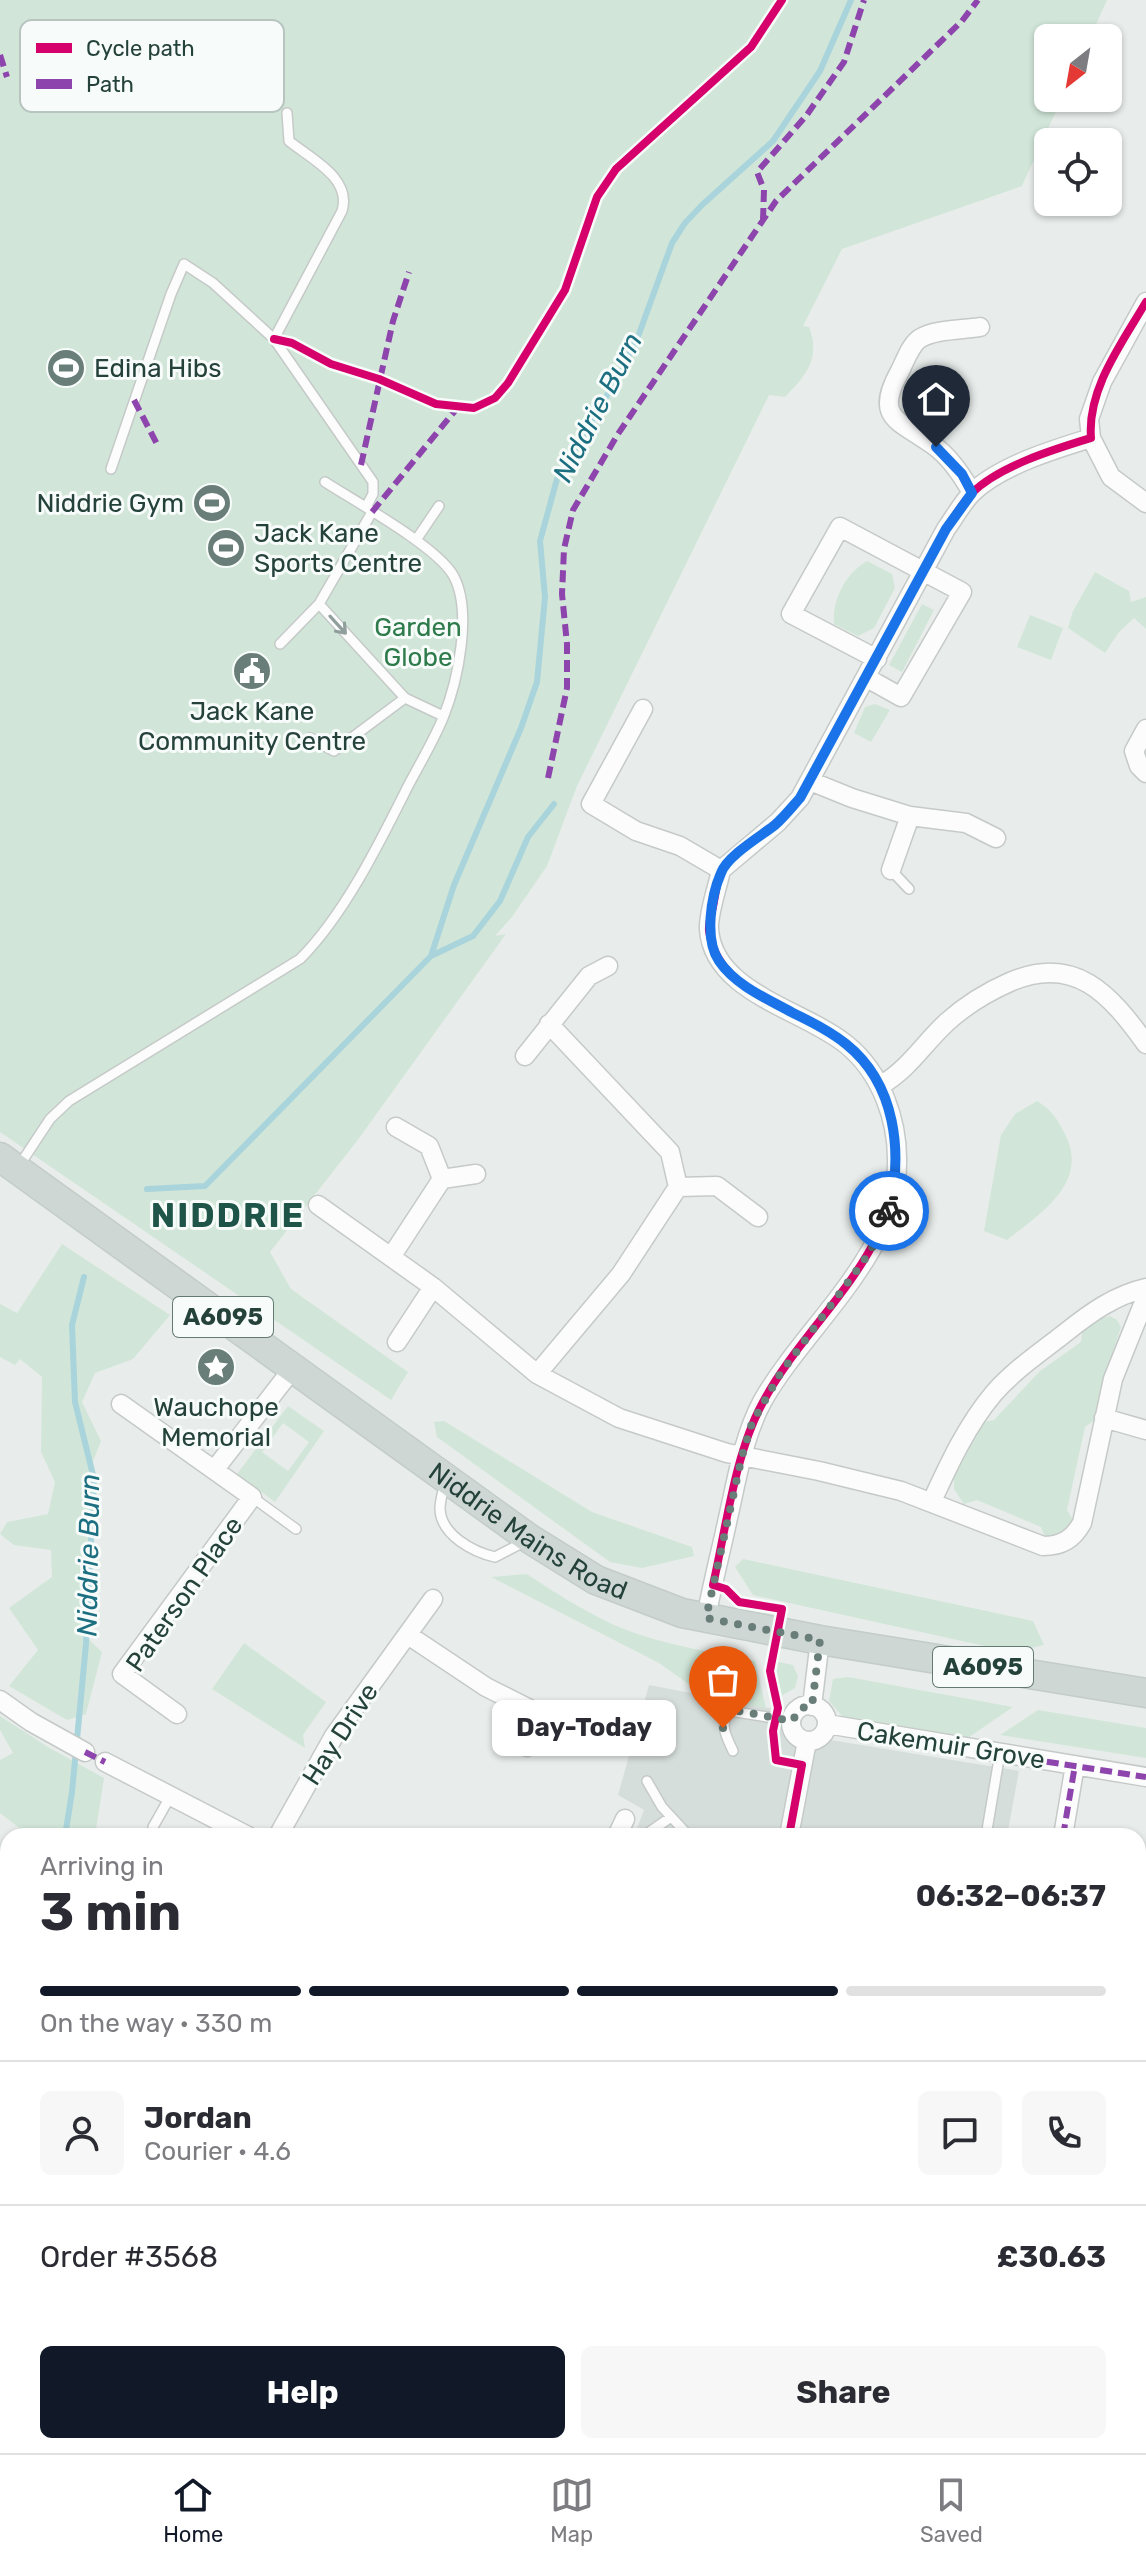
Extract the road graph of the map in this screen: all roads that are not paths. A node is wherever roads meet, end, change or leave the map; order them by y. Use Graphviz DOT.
graph roads {
  1 [pos="287,113"];
  2 [pos="1146,302"];
  3 [pos="980,327"];
  4 [pos="274,339"];
  5 [pos="1091,438"];
  6 [pos="111,469"];
  7 [pos="325,482"];
  8 [pos="972,493"];
  9 [pos="1146,503"];
  10 [pos="439,506"];
  11 [pos="369,510"];
  12 [pos="416,540"];
  13 [pos="924,571"];
  14 [pos="319,604"];
  15 [pos="280,644"];
  16 [pos="877,659"];
  17 [pos="867,678"];
  18 [pos="405,698"];
  19 [pos="643,709"];
  20 [pos="443,716"];
  21 [pos="1146,729"];
  22 [pos="310,738"];
  23 [pos="1146,773"];
  24 [pos="810,781"];
  25 [pos="910,816"];
  26 [pos="996,838"];
  27 [pos="721,870"];
  28 [pos="891,870"];
  29 [pos="909,889"];
  30 [pos="608,966"];
  31 [pos="549,1024"];
  32 [pos="1146,1044"];
  33 [pos="525,1056"];
  34 [pos="881,1085"];
  35 [pos="396,1127"];
  36 [pos="9,1164"];
  37 [pos="476,1174"];
  38 [pos="442,1179"];
  39 [pos="678,1187"];
  40 [pos="318,1205"];
  41 [pos="758,1217"];
  42 [pos="391,1257"];
  43 [pos="433,1287"];
  44 [pos="1146,1288"];
  45 [pos="1146,1297"];
  46 [pos="397,1342"];
  47 [pos="294,1367"];
  48 [pos="537,1374"];
  49 [pos="121,1404"];
  50 [pos="1104,1418"];
  51 [pos="1146,1430"];
  52 [pos="742,1456"];
  53 [pos="215,1469"];
  54 [pos="446,1476"];
  55 [pos="252,1497"];
  56 [pos="932,1501"];
  57 [pos="296,1529"];
  58 [pos="530,1539"];
  59 [pos="433,1599"];
  60 [pos="706,1618"];
  61 [pos="408,1635"];
  62 [pos="820,1640"];
  63 [pos="1146,1693"];
  64 [pos="0,1700"];
  65 [pos="812,1706"];
  66 [pos="177,1714"];
  67 [pos="543,1716"];
  68 [pos="792,1721"];
  69 [pos="827,1724"];
  70 [pos="587,1738"];
  71 [pos="807,1741"];
  72 [pos="527,1747"];
  73 [pos="733,1751"];
  74 [pos="85,1752"];
  75 [pos="1000,1753"];
  76 [pos="105,1762"];
  77 [pos="1075,1765"];
  78 [pos="1146,1777"];
  79 [pos="647,1781"];
  80 [pos="170,1797"];
  81 [pos="671,1817"];
  82 [pos="153,1827"];
  83 [pos="232,1828"];
  84 [pos="282,1828"];
  85 [pos="655,1828"];
  86 [pos="681,1828"];
  87 [pos="791,1828"];
  88 [pos="987,1828"];
  89 [pos="1064,1828"];
  1 -- 4 [label="lane"];
  2 -- 5 [label="street"];
  3 -- 8 [label="street"];
  4 -- 6 [label="lane"];
  4 -- 11 [label="lane"];
  5 -- 8 [label="street"];
  5 -- 9 [label="street"];
  7 -- 11 [label="lane"];
  8 -- 13 [label="street"];
  10 -- 12 [label="lane"];
  11 -- 12 [label="lane"];
  11 -- 14 [label="lane"];
  12 -- 20 [label="lane"];
  13 -- 16 [label="street"];
  13 -- 16 [label="street"];
  13 -- 17 [label="street"];
  14 -- 15 [label="lane"];
  14 -- 18 [label="lane, one-way"];
  16 -- 17 [label="street"];
  17 -- 24 [label="street"];
  18 -- 20 [label="lane"];
  18 -- 22 [label="lane"];
  19 -- 27 [label="street"];
  20 -- 36 [label="lane"];
  21 -- 23 [label="street"];
  24 -- 25 [label="street"];
  24 -- 27 [label="street"];
  25 -- 26 [label="street"];
  25 -- 28 [label="street"];
  27 -- 34 [label="street"];
  28 -- 29 [label="lane"];
  30 -- 31 [label="street"];
  31 -- 33 [label="street"];
  31 -- 39 [label="street"];
  32 -- 34 [label="street"];
  34 -- 52 [label="street"];
  35 -- 38 [label="street"];
  36 -- 47 [label="main road, Niddrie Mains Road / A6095"];
  37 -- 38 [label="street"];
  38 -- 42 [label="street"];
  39 -- 41 [label="street"];
  39 -- 48 [label="street"];
  40 -- 42 [label="street"];
  42 -- 43 [label="street"];
  43 -- 46 [label="street"];
  43 -- 48 [label="street"];
  44 -- 56 [label="street"];
  45 -- 50 [label="street"];
  47 -- 53 [label="street"];
  47 -- 54 [label="main road, Niddrie Mains Road / A6095"];
  48 -- 52 [label="street"];
  49 -- 53 [label="street, Paterson Place"];
  50 -- 51 [label="street"];
  50 -- 56 [label="street"];
  52 -- 56 [label="street"];
  52 -- 60 [label="street"];
  53 -- 55 [label="street, Paterson Place"];
  54 -- 58 [label="main road, Niddrie Mains Road / A6095"];
  54 -- 58 [label="lane"];
  55 -- 57 [label="lane"];
  55 -- 66 [label="street, Paterson Place"];
  58 -- 60 [label="main road, Niddrie Mains Road / A6095"];
  59 -- 61 [label="street, Hay Drive"];
  60 -- 62 [label="main road, Niddrie Mains Road / A6095"];
  61 -- 67 [label="street"];
  61 -- 84 [label="street, Hay Drive"];
  62 -- 63 [label="main road, Niddrie Mains Road / A6095"];
  62 -- 65 [label="street"];
  64 -- 74 [label="street"];
  65 -- 68 [label="street"];
  65 -- 69 [label="street"];
  67 -- 70 [label="street"];
  67 -- 72 [label="street"];
  68 -- 71 [label="street"];
  68 -- 73 [label="lane"];
  69 -- 71 [label="street"];
  69 -- 75 [label="street, Cakemuir Grove"];
  71 -- 87 [label="street"];
  74 -- 76 [label="street"];
  75 -- 77 [label="street, Cakemuir Grove"];
  75 -- 88 [label="lane"];
  76 -- 80 [label="street"];
  77 -- 78 [label="street, Cakemuir Grove"];
  77 -- 89 [label="street, Cakemuir Grove"];
  79 -- 81 [label="lane"];
  80 -- 82 [label="lane"];
  80 -- 83 [label="street"];
  81 -- 85 [label="lane"];
  81 -- 86 [label="lane"];
}
